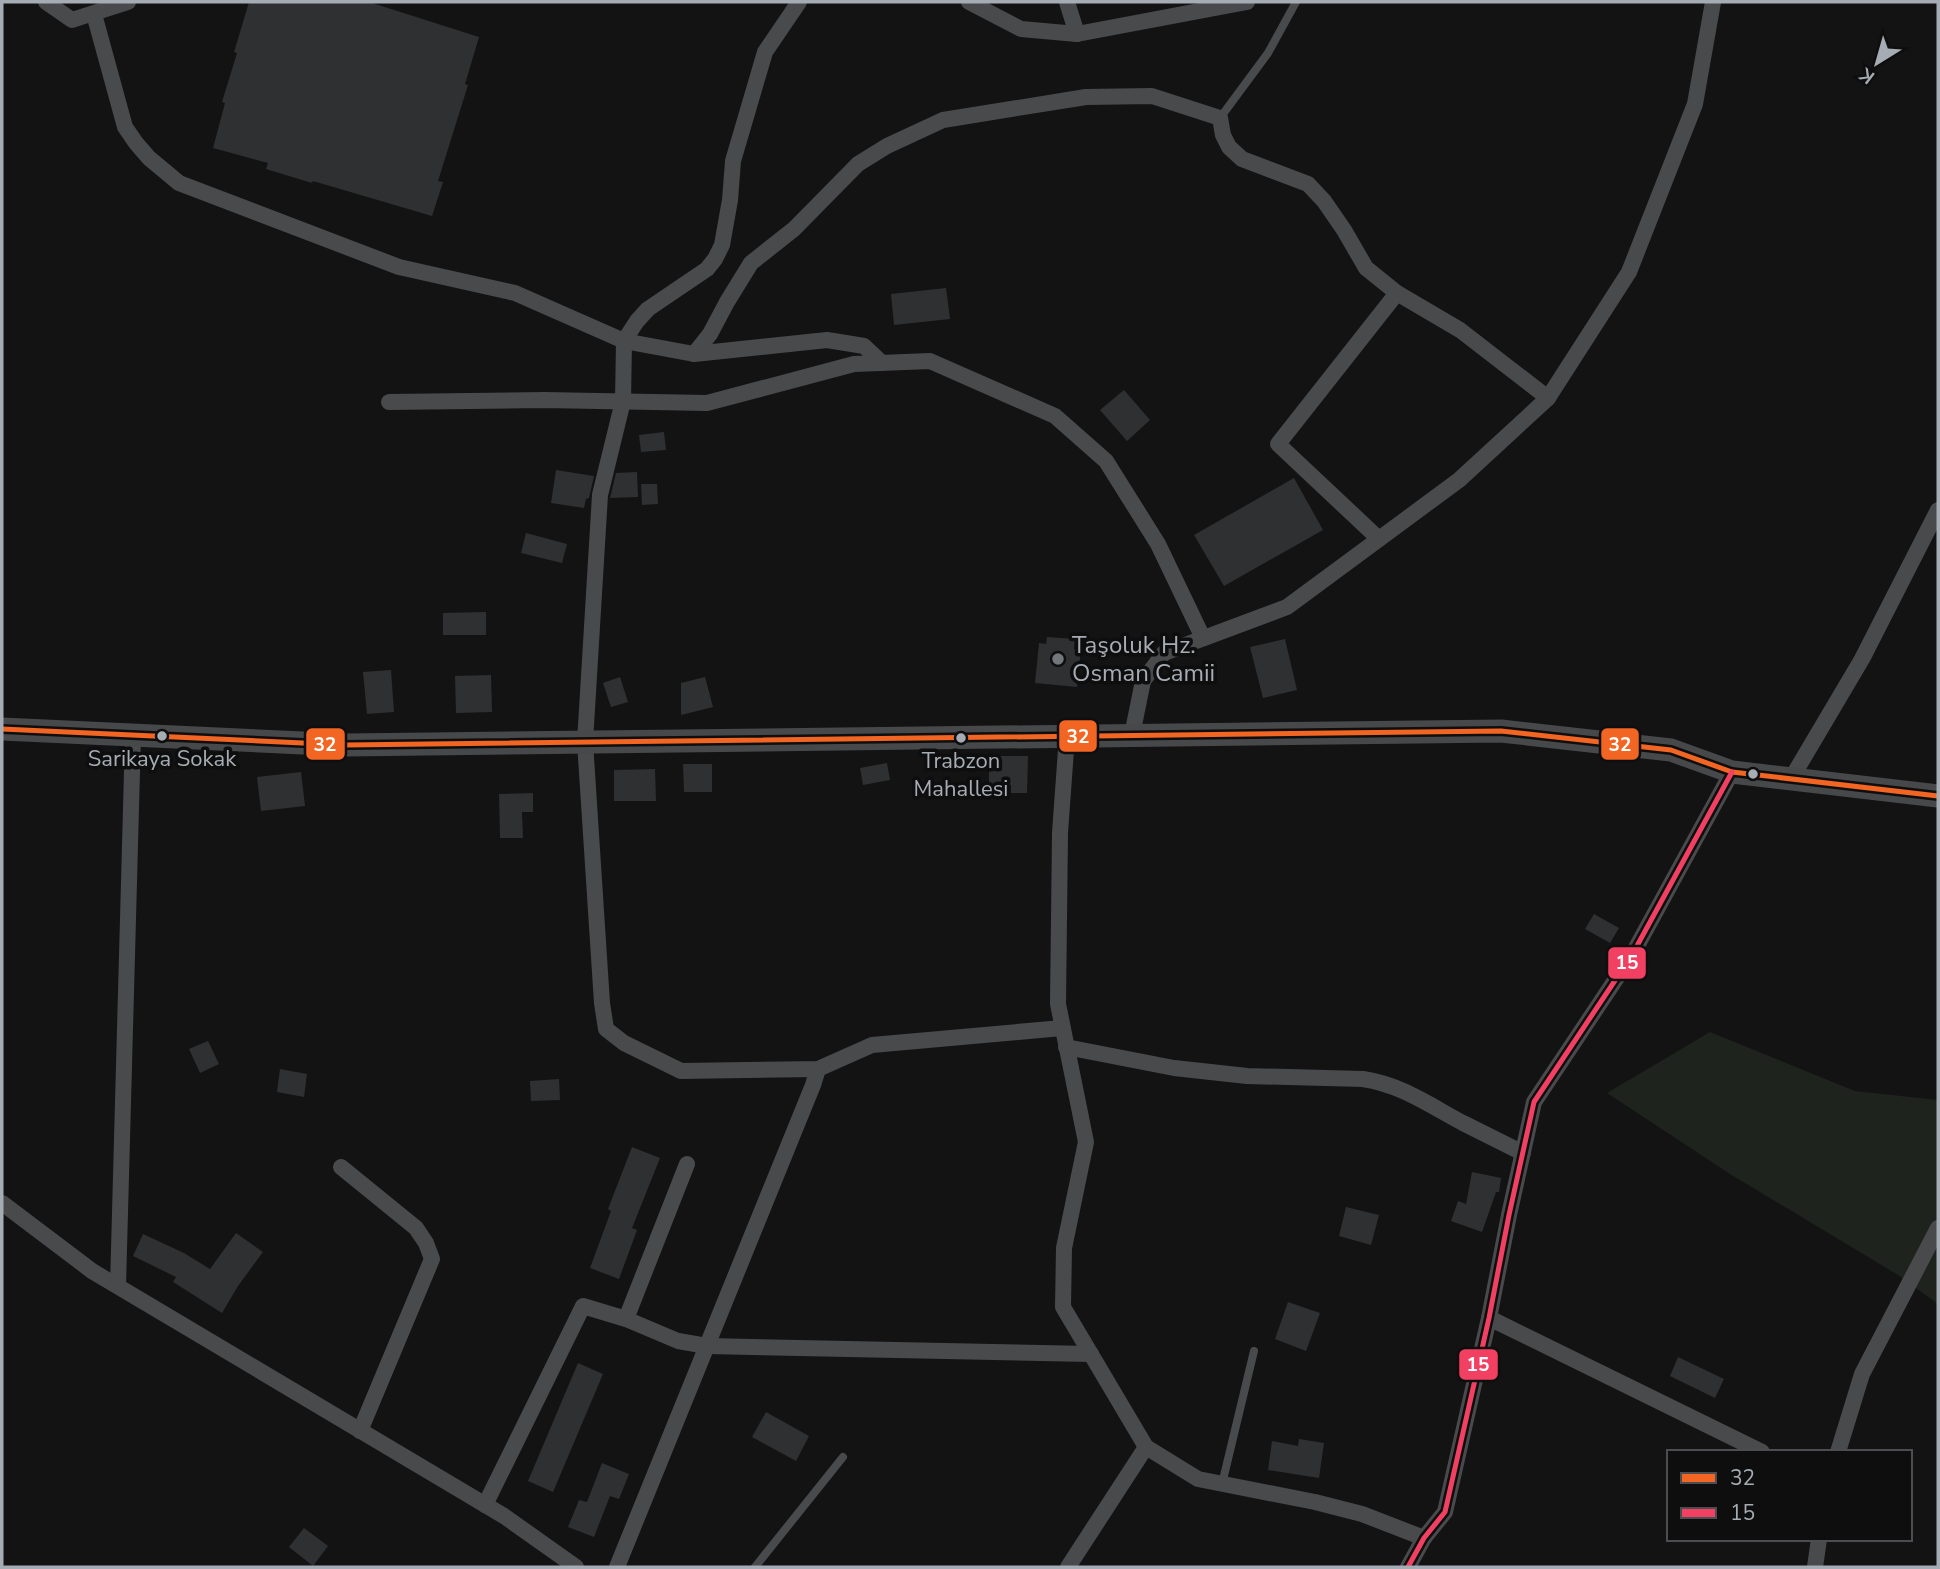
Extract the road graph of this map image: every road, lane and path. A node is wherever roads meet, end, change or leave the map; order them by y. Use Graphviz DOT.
graph roads {
  1 [pos="46,2"];
  2 [pos="128,2"];
  3 [pos="799,2"];
  4 [pos="969,2"];
  5 [pos="1067,2"];
  6 [pos="1247,2"];
  7 [pos="1296,2"];
  8 [pos="1713,2"];
  9 [pos="94,14"];
  10 [pos="1077,34"];
  11 [pos="1220,118"];
  12 [pos="1396,293"];
  13 [pos="624,341"];
  14 [pos="694,354"];
  15 [pos="882,363"];
  16 [pos="1548,398"];
  17 [pos="623,401"];
  18 [pos="389,402"];
  19 [pos="1938,510"];
  20 [pos="1379,539"];
  21 [pos="1203,638"];
  22 [pos="2,729"];
  23 [pos="133,735"];
  24 [pos="1132,735"];
  25 [pos="1066,736"];
  26 [pos="585,742"];
  27 [pos="1732,772"];
  28 [pos="1791,779"];
  29 [pos="1938,796"];
  30 [pos="1062,1028"];
  31 [pos="1066,1046"];
  32 [pos="818,1069"];
  33 [pos="1523,1153"];
  34 [pos="687,1164"];
  35 [pos="341,1167"];
  36 [pos="2,1203"];
  37 [pos="1938,1228"];
  38 [pos="118,1286"];
  39 [pos="626,1318"];
  40 [pos="1489,1318"];
  41 [pos="707,1346"];
  42 [pos="1254,1351"];
  43 [pos="1091,1354"];
  44 [pos="360,1431"];
  45 [pos="1146,1447"];
  46 [pos="1758,1450"];
  47 [pos="1839,1450"];
  48 [pos="843,1457"];
  49 [pos="1222,1485"];
  50 [pos="485,1505"];
  51 [pos="1424,1538"];
  52 [pos="1819,1541"];
  53 [pos="576,1567"];
  54 [pos="617,1567"];
  55 [pos="755,1567"];
  56 [pos="1068,1567"];
  57 [pos="1408,1567"];
  58 [pos="1815,1567"];
  1 -- 9 [label="street"];
  2 -- 9 [label="street"];
  3 -- 13 [label="street"];
  4 -- 10 [label="street"];
  5 -- 10 [label="street"];
  6 -- 10 [label="street"];
  7 -- 11 [label="lane"];
  8 -- 16 [label="street"];
  9 -- 13 [label="street"];
  11 -- 12 [label="street"];
  11 -- 14 [label="street"];
  12 -- 16 [label="street"];
  12 -- 20 [label="street"];
  13 -- 14 [label="street"];
  13 -- 17 [label="street"];
  14 -- 15 [label="street"];
  15 -- 17 [label="street"];
  15 -- 21 [label="street"];
  16 -- 20 [label="street"];
  17 -- 18 [label="street"];
  17 -- 26 [label="street"];
  19 -- 28 [label="street"];
  20 -- 21 [label="street"];
  21 -- 24 [label="street"];
  22 -- 23 [label="street"];
  23 -- 26 [label="street"];
  23 -- 38 [label="street"];
  24 -- 25 [label="street"];
  24 -- 27 [label="street"];
  25 -- 26 [label="street"];
  25 -- 30 [label="street"];
  26 -- 32 [label="street"];
  27 -- 28 [label="street"];
  27 -- 33 [label="street"];
  28 -- 29 [label="street"];
  30 -- 31 [label="street"];
  30 -- 32 [label="street"];
  31 -- 33 [label="street"];
  31 -- 43 [label="street"];
  32 -- 41 [label="street"];
  33 -- 40 [label="street"];
  34 -- 39 [label="street"];
  35 -- 44 [label="street"];
  36 -- 38 [label="street"];
  37 -- 47 [label="street"];
  38 -- 44 [label="street"];
  39 -- 41 [label="street"];
  39 -- 50 [label="street"];
  40 -- 46 [label="street"];
  40 -- 51 [label="street"];
  41 -- 43 [label="street"];
  41 -- 54 [label="street"];
  42 -- 49 [label="lane"];
  43 -- 45 [label="street"];
  44 -- 50 [label="street"];
  45 -- 49 [label="street"];
  45 -- 56 [label="street"];
  48 -- 55 [label="lane"];
  49 -- 51 [label="street"];
  50 -- 53 [label="street"];
  51 -- 57 [label="street"];
  52 -- 58 [label="street"];
}
